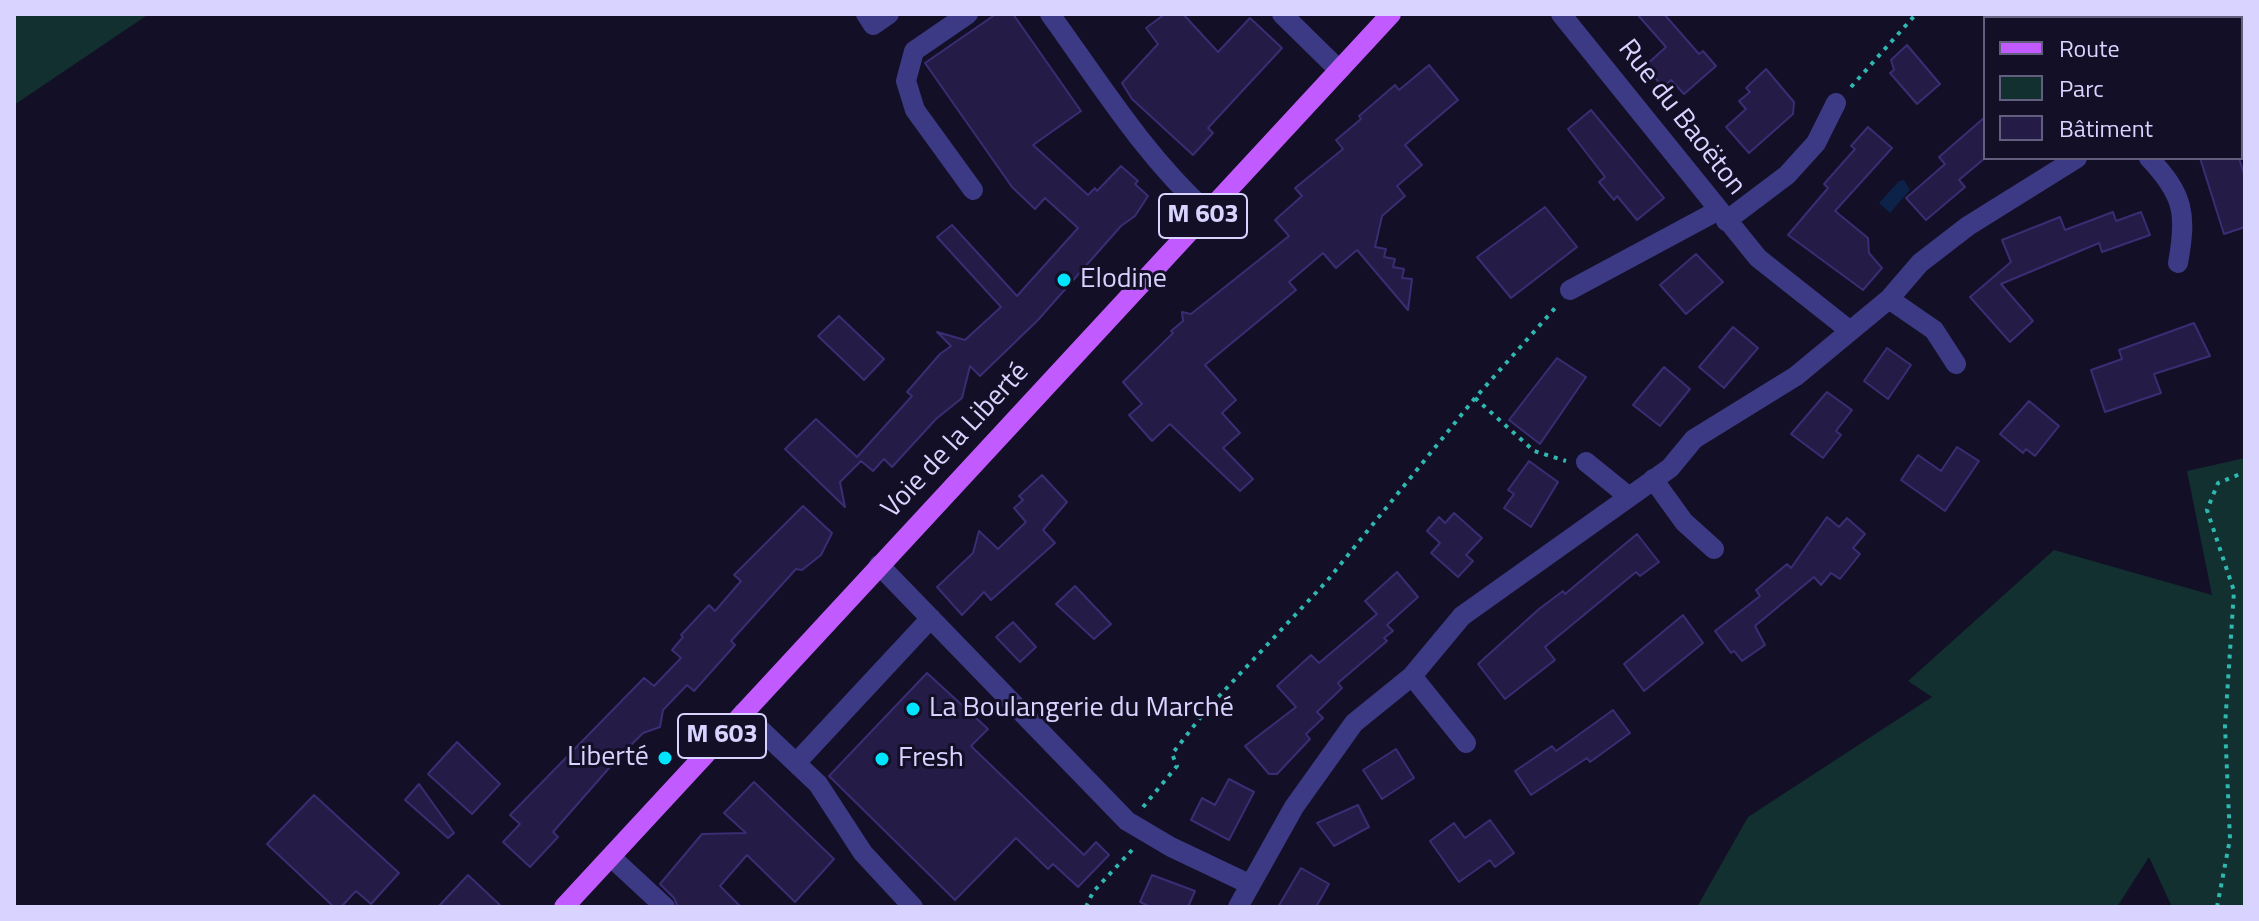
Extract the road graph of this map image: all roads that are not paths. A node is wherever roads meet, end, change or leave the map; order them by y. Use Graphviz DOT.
graph roads {
  1 [pos="866,14"];
  2 [pos="889,14"];
  3 [pos="968,14"];
  4 [pos="1050,14"];
  5 [pos="1282,14"];
  6 [pos="1391,14"];
  7 [pos="1561,14"];
  8 [pos="1339,70"];
  9 [pos="1836,103"];
  10 [pos="2074,160"];
  11 [pos="2151,160"];
  12 [pos="973,190"];
  13 [pos="1207,212"];
  14 [pos="1722,216"];
  15 [pos="2178,263"];
  16 [pos="1570,290"];
  17 [pos="1889,299"];
  18 [pos="1849,330"];
  19 [pos="1956,364"];
  20 [pos="1586,462"];
  21 [pos="1653,479"];
  22 [pos="1628,496"];
  23 [pos="1714,549"];
  24 [pos="879,565"];
  25 [pos="931,618"];
  26 [pos="1412,676"];
  27 [pos="743,713"];
  28 [pos="1466,743"];
  29 [pos="796,763"];
  30 [pos="611,857"];
  31 [pos="1249,884"];
  32 [pos="564,907"];
  33 [pos="665,907"];
  34 [pos="913,907"];
  35 [pos="1238,907"];
  1 -- 2 [label="street"];
  3 -- 12 [label="street"];
  4 -- 13 [label="street"];
  5 -- 8 [label="street"];
  6 -- 8 [label="main road, Voie de la Liberté / M 603"];
  7 -- 14 [label="street, Rue du Baoëton"];
  8 -- 13 [label="main road, Voie de la Liberté / M 603"];
  9 -- 14 [label="street, Rue du Baoëton"];
  10 -- 17 [label="street"];
  11 -- 15 [label="street"];
  13 -- 24 [label="main road, Voie de la Liberté / M 603"];
  14 -- 16 [label="street"];
  14 -- 18 [label="street, Rue du Baoëton"];
  17 -- 18 [label="street"];
  17 -- 19 [label="street"];
  18 -- 21 [label="street"];
  20 -- 22 [label="street"];
  21 -- 22 [label="street"];
  21 -- 23 [label="street"];
  22 -- 26 [label="street"];
  24 -- 25 [label="street"];
  24 -- 27 [label="main road, Voie de la Liberté / M 603"];
  25 -- 29 [label="street"];
  25 -- 31 [label="street"];
  26 -- 28 [label="street"];
  26 -- 31 [label="street"];
  27 -- 29 [label="street"];
  27 -- 30 [label="main road, Voie de la Liberté / M 603"];
  29 -- 34 [label="street"];
  30 -- 32 [label="main road, Voie de la Liberté / M 603"];
  30 -- 33 [label="street"];
  31 -- 35 [label="street"];
}
